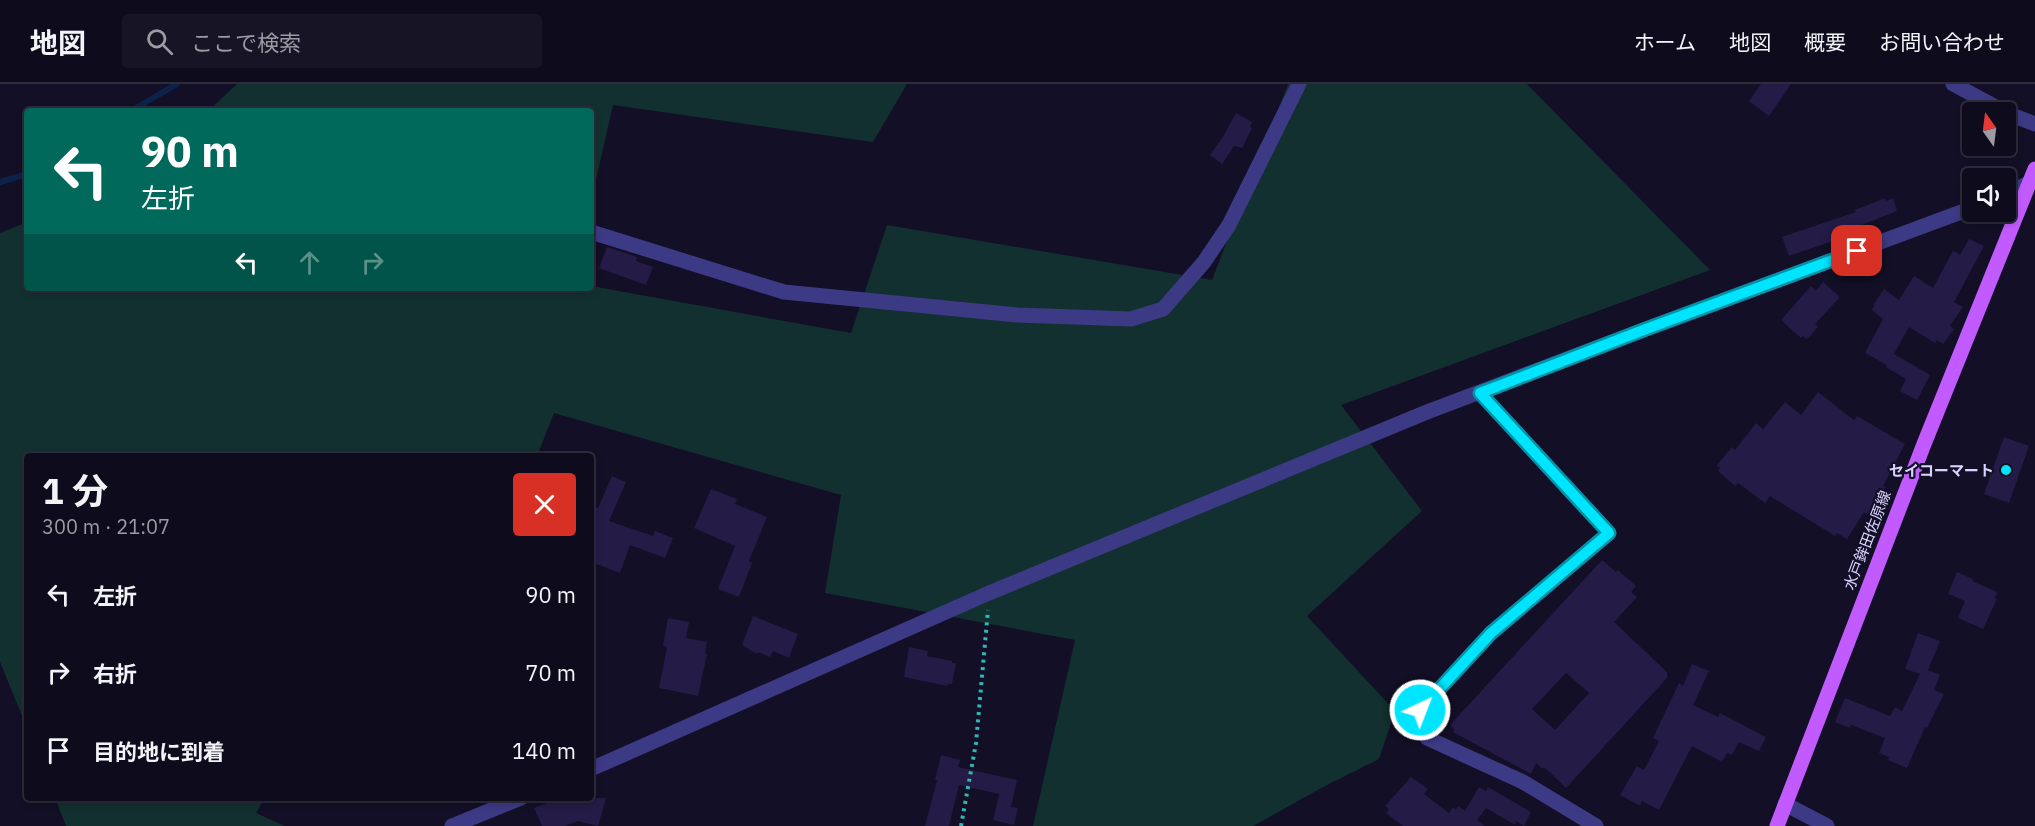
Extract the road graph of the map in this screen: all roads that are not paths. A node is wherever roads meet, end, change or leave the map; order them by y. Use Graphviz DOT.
graph roads {
  1 [pos="1299,84"];
  2 [pos="1953,84"];
  3 [pos="2035,124"];
  4 [pos="2035,169"];
  5 [pos="2032,182"];
  6 [pos="2016,189"];
  7 [pos="1962,212"];
  8 [pos="594,232"];
  9 [pos="1480,393"];
  10 [pos="594,768"];
  11 [pos="514,801"];
  12 [pos="1785,804"];
  13 [pos="452,826"];
  14 [pos="1596,826"];
  15 [pos="1777,826"];
  16 [pos="1827,826"];
  1 -- 8 [label="street"];
  2 -- 3 [label="street"];
  4 -- 5 [label="main road, 水戸鉾田佐原線"];
  5 -- 6 [label="street"];
  5 -- 12 [label="main road, 水戸鉾田佐原線"];
  7 -- 9 [label="street"];
  9 -- 10 [label="street"];
  9 -- 14 [label="street"];
  11 -- 13 [label="street"];
  12 -- 15 [label="main road, 水戸鉾田佐原線"];
  12 -- 16 [label="street"];
}
